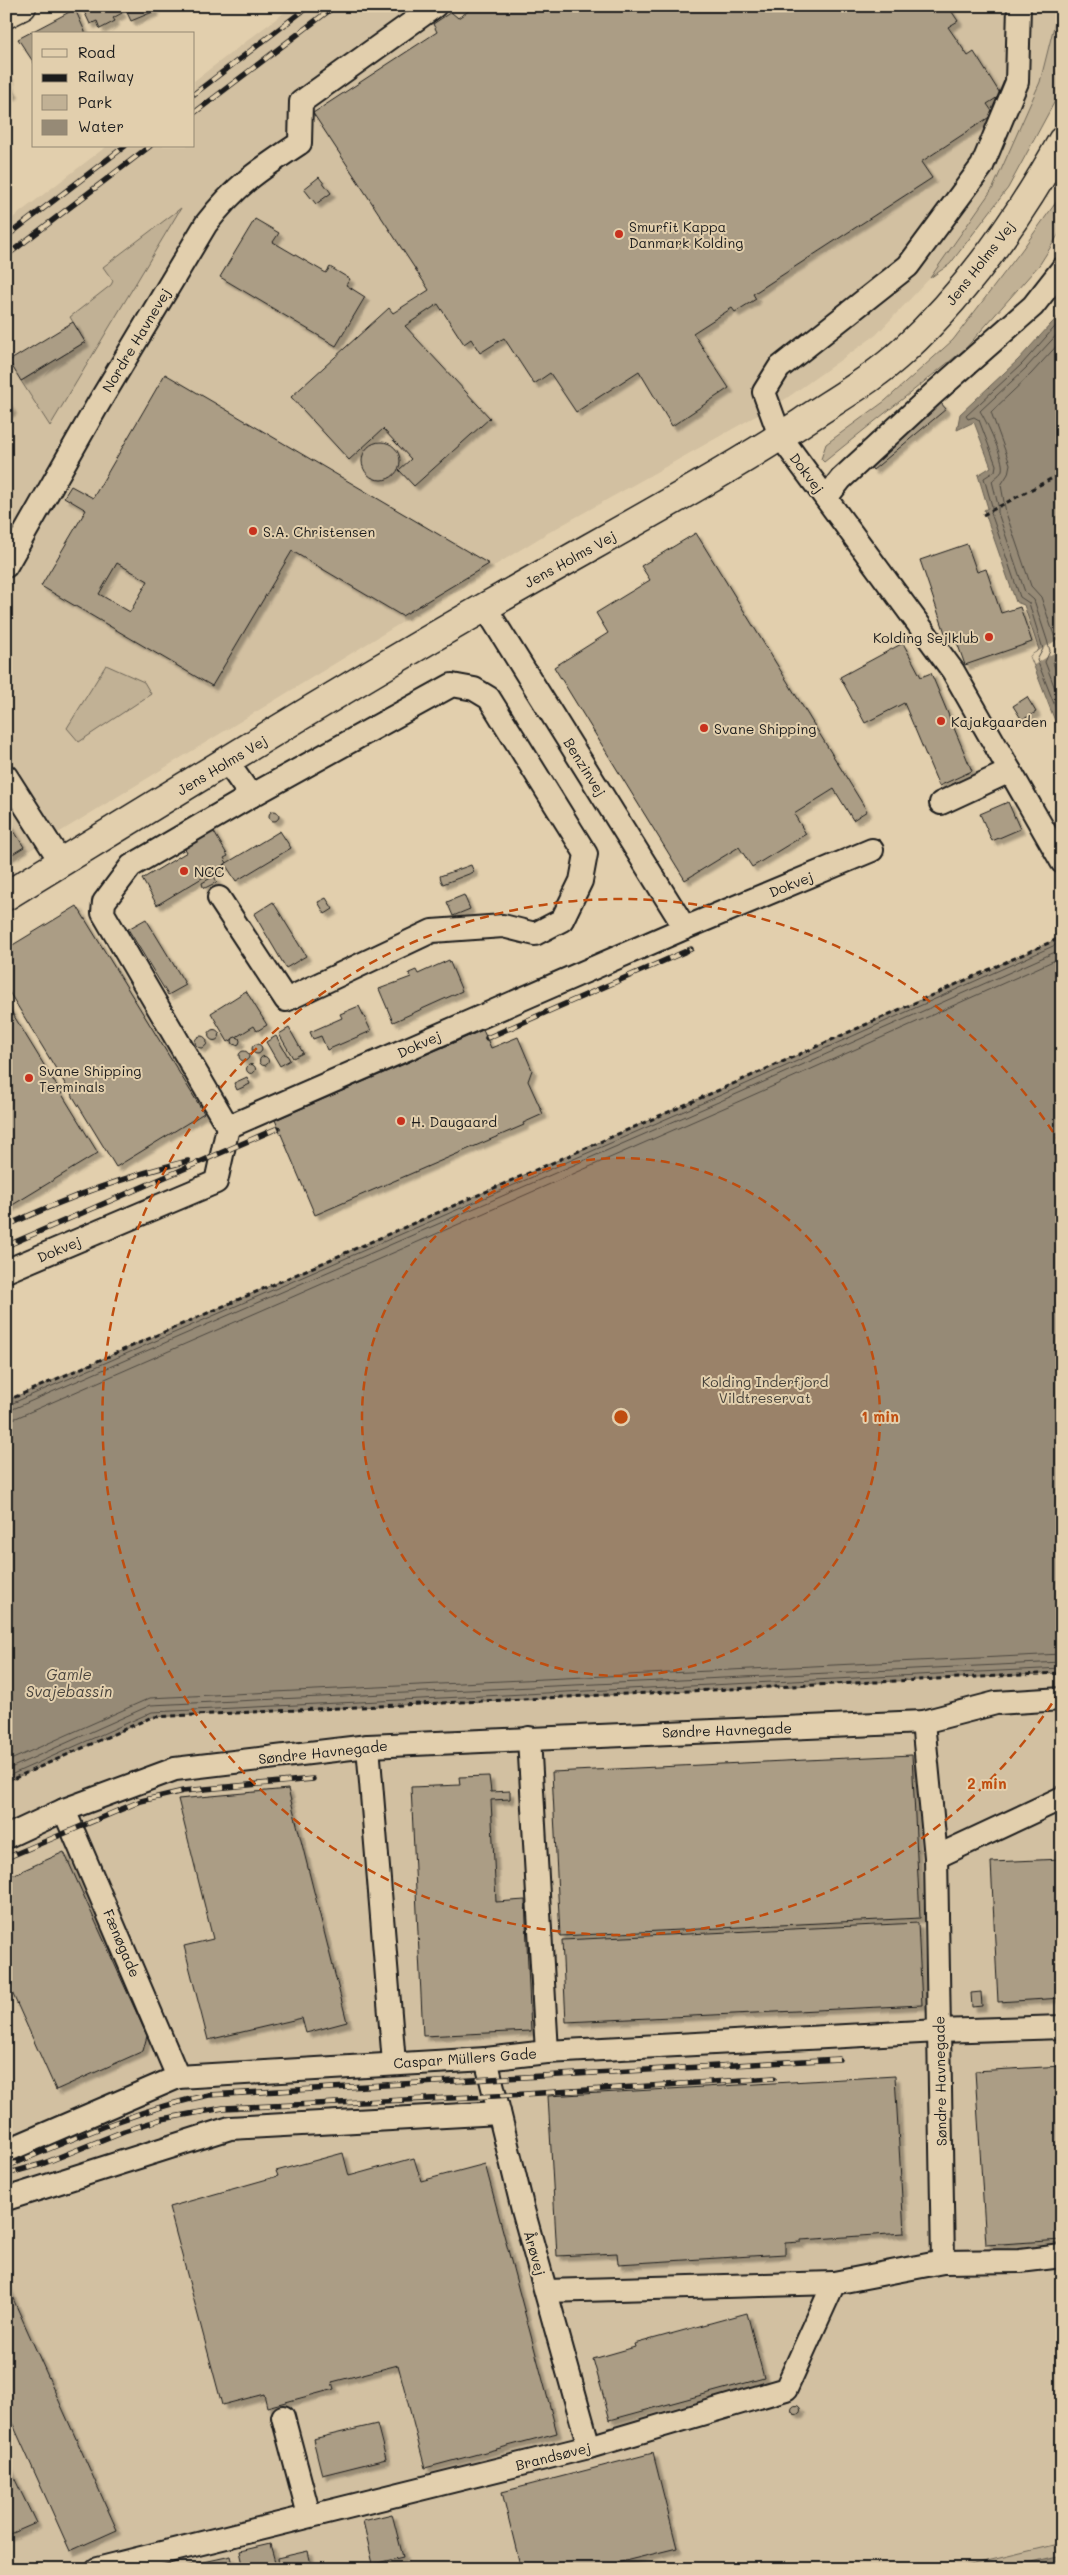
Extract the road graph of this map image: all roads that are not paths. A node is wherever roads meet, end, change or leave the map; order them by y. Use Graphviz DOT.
graph roads {
  1 [pos="22,6"];
  2 [pos="435,6"];
  3 [pos="1018,6"];
  4 [pos="6,14"];
  5 [pos="1062,141"];
  6 [pos="1062,269"];
  7 [pos="780,436"];
  8 [pos="826,498"];
  9 [pos="6,566"];
  10 [pos="485,607"];
  11 [pos="227,762"];
  12 [pos="1010,771"];
  13 [pos="6,776"];
  14 [pos="251,796"];
  15 [pos="941,803"];
  16 [pos="872,850"];
  17 [pos="61,862"];
  18 [pos="1062,862"];
  19 [pos="6,896"];
  20 [pos="219,898"];
  21 [pos="685,928"];
  22 [pos="228,1127"];
  23 [pos="6,1271"];
  24 [pos="1062,1699"];
  25 [pos="923,1722"];
  26 [pos="529,1738"];
  27 [pos="368,1746"];
  28 [pos="1062,1798"];
  29 [pos="64,1810"];
  30 [pos="6,1837"];
  31 [pos="936,1857"];
  32 [pos="1062,2027"];
  33 [pos="939,2031"];
  34 [pos="547,2052"];
  35 [pos="486,2059"];
  36 [pos="394,2062"];
  37 [pos="178,2077"];
  38 [pos="499,2113"];
  39 [pos="6,2150"];
  40 [pos="6,2199"];
  41 [pos="1062,2256"];
  42 [pos="943,2262"];
  43 [pos="834,2283"];
  44 [pos="546,2291"];
  45 [pos="283,2417"];
  46 [pos="589,2447"];
  47 [pos="308,2515"];
  48 [pos="97,2569"];
  1 -- 4 [label="main road"];
  2 -- 9 [label="street, Nordre Havnevej"];
  3 -- 7 [label="street, Dokvej"];
  5 -- 7 [label="main road, Jens Holms Vej"];
  6 -- 8 [label="street"];
  7 -- 8 [label="street, Dokvej"];
  7 -- 10 [label="main road, Jens Holms Vej"];
  8 -- 12 [label="street, Dokvej"];
  10 -- 11 [label="main road, Jens Holms Vej"];
  10 -- 21 [label="street, Benzinvej"];
  11 -- 14 [label="street"];
  11 -- 17 [label="main road, Jens Holms Vej"];
  12 -- 15 [label="street"];
  12 -- 18 [label="street, Dokvej"];
  13 -- 17 [label="street"];
  14 -- 20 [label="street"];
  14 -- 22 [label="street"];
  16 -- 21 [label="street, Dokvej"];
  17 -- 19 [label="main road, Jens Holms Vej"];
  21 -- 22 [label="street, Dokvej"];
  22 -- 23 [label="street, Dokvej"];
  24 -- 25 [label="street"];
  25 -- 26 [label="street, Søndre Havnegade"];
  25 -- 31 [label="street, Søndre Havnegade"];
  26 -- 27 [label="street, Søndre Havnegade"];
  26 -- 34 [label="street"];
  27 -- 29 [label="street, Søndre Havnegade"];
  27 -- 36 [label="street"];
  28 -- 31 [label="street"];
  29 -- 30 [label="street, Søndre Havnegade"];
  29 -- 37 [label="street, Fænøgade"];
  31 -- 33 [label="street, Søndre Havnegade"];
  32 -- 33 [label="street, Caspar Müllers Gade"];
  33 -- 34 [label="street, Caspar Müllers Gade"];
  33 -- 42 [label="street, Søndre Havnegade"];
  34 -- 35 [label="street, Caspar Müllers Gade"];
  35 -- 36 [label="street, Caspar Müllers Gade"];
  35 -- 38 [label="street, Årøvej"];
  36 -- 37 [label="street, Caspar Müllers Gade"];
  37 -- 39 [label="street, Caspar Müllers Gade"];
  38 -- 40 [label="street"];
  38 -- 44 [label="street, Årøvej"];
  41 -- 42 [label="street"];
  42 -- 43 [label="street"];
  43 -- 44 [label="street"];
  43 -- 46 [label="street, Brandsøvej"];
  44 -- 46 [label="street, Årøvej"];
  45 -- 47 [label="street"];
  46 -- 47 [label="street, Brandsøvej"];
  47 -- 48 [label="street, Brandsøvej"];
}
